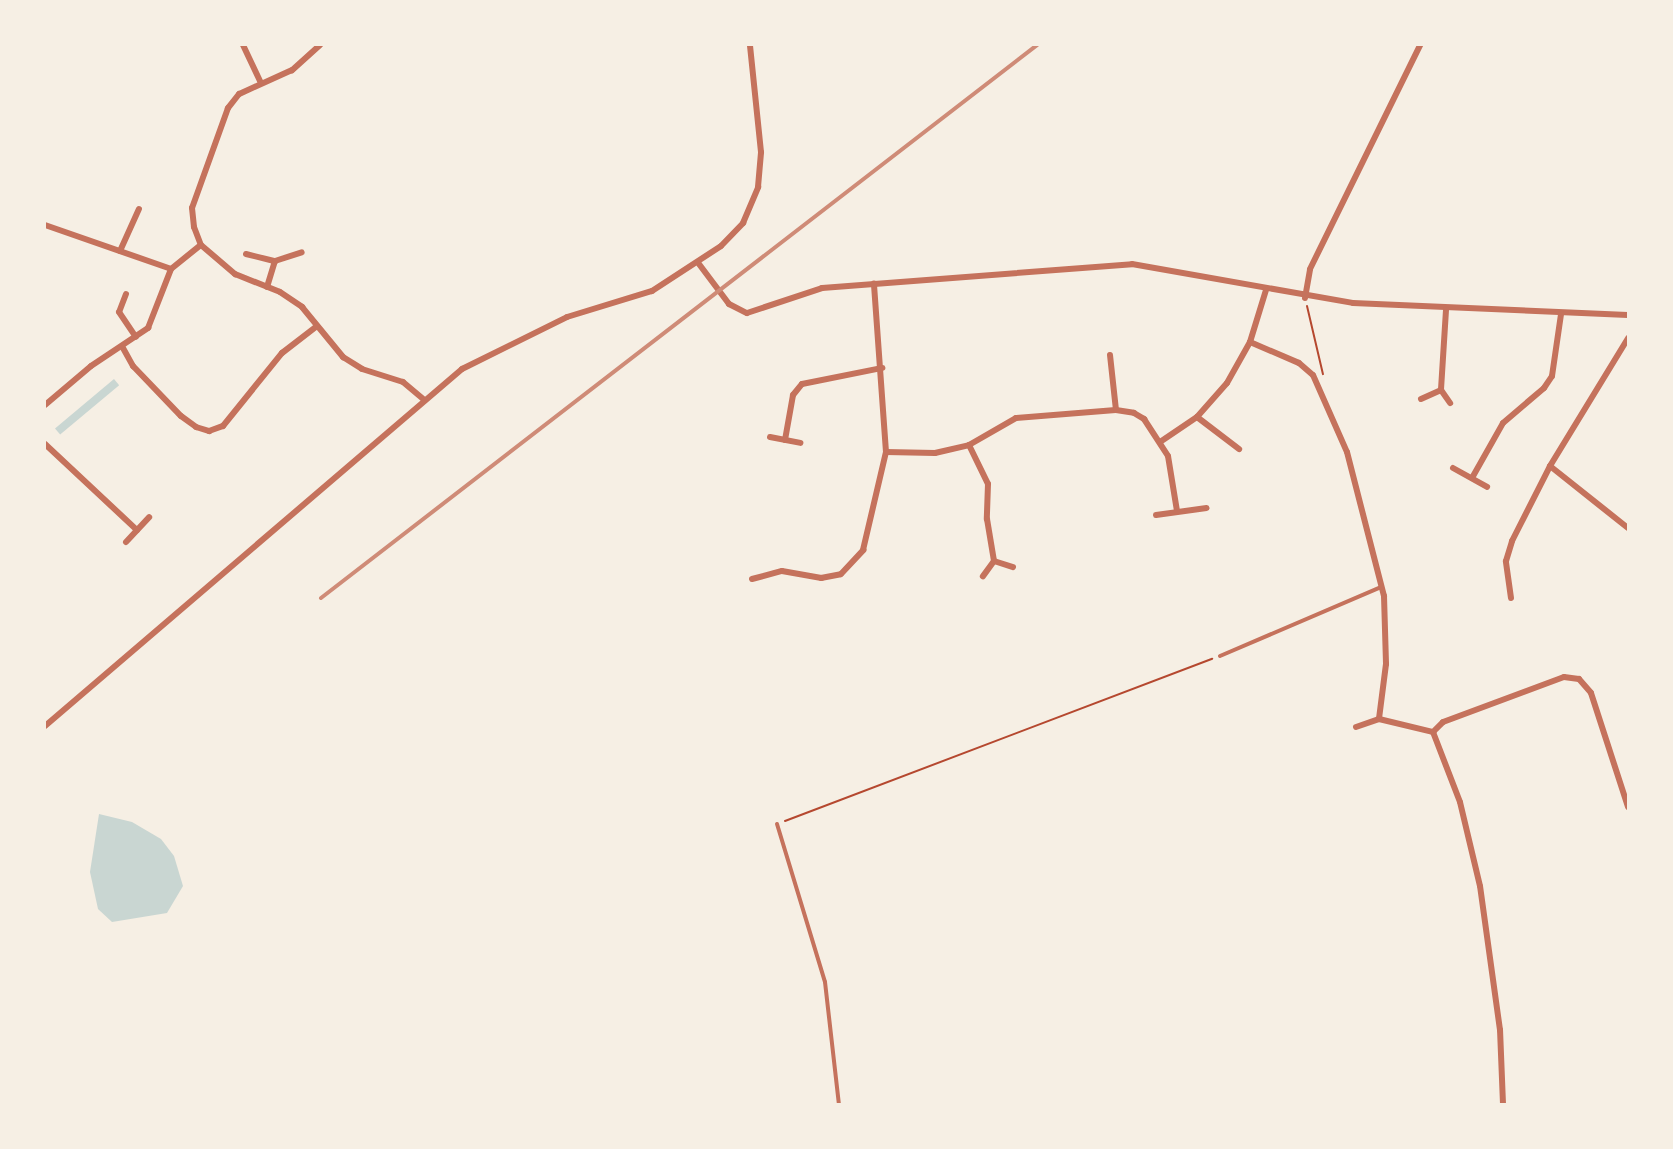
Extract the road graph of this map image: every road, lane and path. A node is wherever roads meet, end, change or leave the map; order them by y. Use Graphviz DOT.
graph roads {
  1 [pos="243,45"];
  2 [pos="320,45"];
  3 [pos="750,45"];
  4 [pos="1420,45"];
  5 [pos="261,83"];
  6 [pos="139,209"];
  7 [pos="45,225"];
  8 [pos="201,245"];
  9 [pos="120,251"];
  10 [pos="302,252"];
  11 [pos="246,254"];
  12 [pos="275,261"];
  13 [pos="699,264"];
  14 [pos="171,269"];
  15 [pos="874,283"];
  16 [pos="267,287"];
  17 [pos="1266,290"];
  18 [pos="126,294"];
  19 [pos="1305,297"];
  20 [pos="1446,310"];
  21 [pos="1561,314"];
  22 [pos="1628,315"];
  23 [pos="317,326"];
  24 [pos="136,338"];
  25 [pos="1628,338"];
  26 [pos="1250,342"];
  27 [pos="123,348"];
  28 [pos="1110,355"];
  29 [pos="882,368"];
  30 [pos="1318,385"];
  31 [pos="1442,390"];
  32 [pos="423,399"];
  33 [pos="1421,399"];
  34 [pos="1450,403"];
  35 [pos="45,405"];
  36 [pos="1116,410"];
  37 [pos="1197,417"];
  38 [pos="770,437"];
  39 [pos="785,440"];
  40 [pos="1160,442"];
  41 [pos="800,443"];
  42 [pos="45,444"];
  43 [pos="969,445"];
  44 [pos="1239,449"];
  45 [pos="886,452"];
  46 [pos="1550,466"];
  47 [pos="1453,468"];
  48 [pos="1472,478"];
  49 [pos="1487,488"];
  50 [pos="1206,508"];
  51 [pos="1177,511"];
  52 [pos="1156,516"];
  53 [pos="149,517"];
  54 [pos="1628,528"];
  55 [pos="137,530"];
  56 [pos="126,543"];
  57 [pos="994,561"];
  58 [pos="1013,567"];
  59 [pos="982,576"];
  60 [pos="752,579"];
  61 [pos="1382,587"];
  62 [pos="1511,598"];
  63 [pos="1220,656"];
  64 [pos="1379,719"];
  65 [pos="45,726"];
  66 [pos="1356,727"];
  67 [pos="1433,732"];
  68 [pos="1628,807"];
  69 [pos="777,824"];
  70 [pos="838,1104"];
  71 [pos="1503,1104"];
  1 -- 5 [label="street"];
  2 -- 5 [label="street"];
  3 -- 13 [label="street"];
  4 -- 19 [label="street"];
  5 -- 8 [label="street"];
  6 -- 9 [label="street"];
  7 -- 9 [label="street"];
  8 -- 14 [label="street"];
  8 -- 16 [label="street"];
  9 -- 14 [label="street"];
  10 -- 12 [label="street"];
  11 -- 12 [label="street"];
  12 -- 16 [label="street"];
  13 -- 15 [label="street"];
  13 -- 32 [label="street"];
  14 -- 24 [label="street"];
  15 -- 17 [label="street"];
  15 -- 29 [label="street"];
  16 -- 23 [label="street"];
  17 -- 19 [label="street"];
  17 -- 26 [label="street"];
  18 -- 24 [label="street"];
  19 -- 20 [label="street"];
  19 -- 30 [label="path"];
  20 -- 21 [label="street"];
  20 -- 31 [label="street"];
  21 -- 22 [label="street"];
  21 -- 48 [label="street"];
  23 -- 27 [label="street"];
  23 -- 32 [label="street"];
  24 -- 27 [label="street"];
  25 -- 46 [label="street"];
  26 -- 30 [label="street"];
  26 -- 37 [label="street"];
  27 -- 35 [label="street"];
  28 -- 36 [label="street"];
  29 -- 39 [label="street"];
  29 -- 45 [label="street"];
  30 -- 61 [label="street"];
  31 -- 33 [label="street"];
  31 -- 34 [label="street"];
  32 -- 65 [label="street"];
  36 -- 40 [label="street"];
  36 -- 43 [label="street"];
  37 -- 40 [label="street"];
  37 -- 44 [label="street"];
  38 -- 39 [label="street"];
  39 -- 41 [label="street"];
  40 -- 51 [label="street"];
  42 -- 55 [label="street"];
  43 -- 45 [label="street"];
  43 -- 57 [label="street"];
  45 -- 60 [label="street"];
  46 -- 54 [label="street"];
  46 -- 62 [label="street"];
  47 -- 48 [label="street"];
  48 -- 49 [label="street"];
  50 -- 51 [label="street"];
  51 -- 52 [label="street"];
  53 -- 55 [label="street"];
  55 -- 56 [label="street"];
  57 -- 58 [label="street"];
  57 -- 59 [label="street"];
  61 -- 63 [label="lane"];
  61 -- 64 [label="street"];
  63 -- 69 [label="path"];
  64 -- 66 [label="street"];
  64 -- 67 [label="street"];
  67 -- 68 [label="street"];
  67 -- 71 [label="street"];
  69 -- 70 [label="lane"];
}
